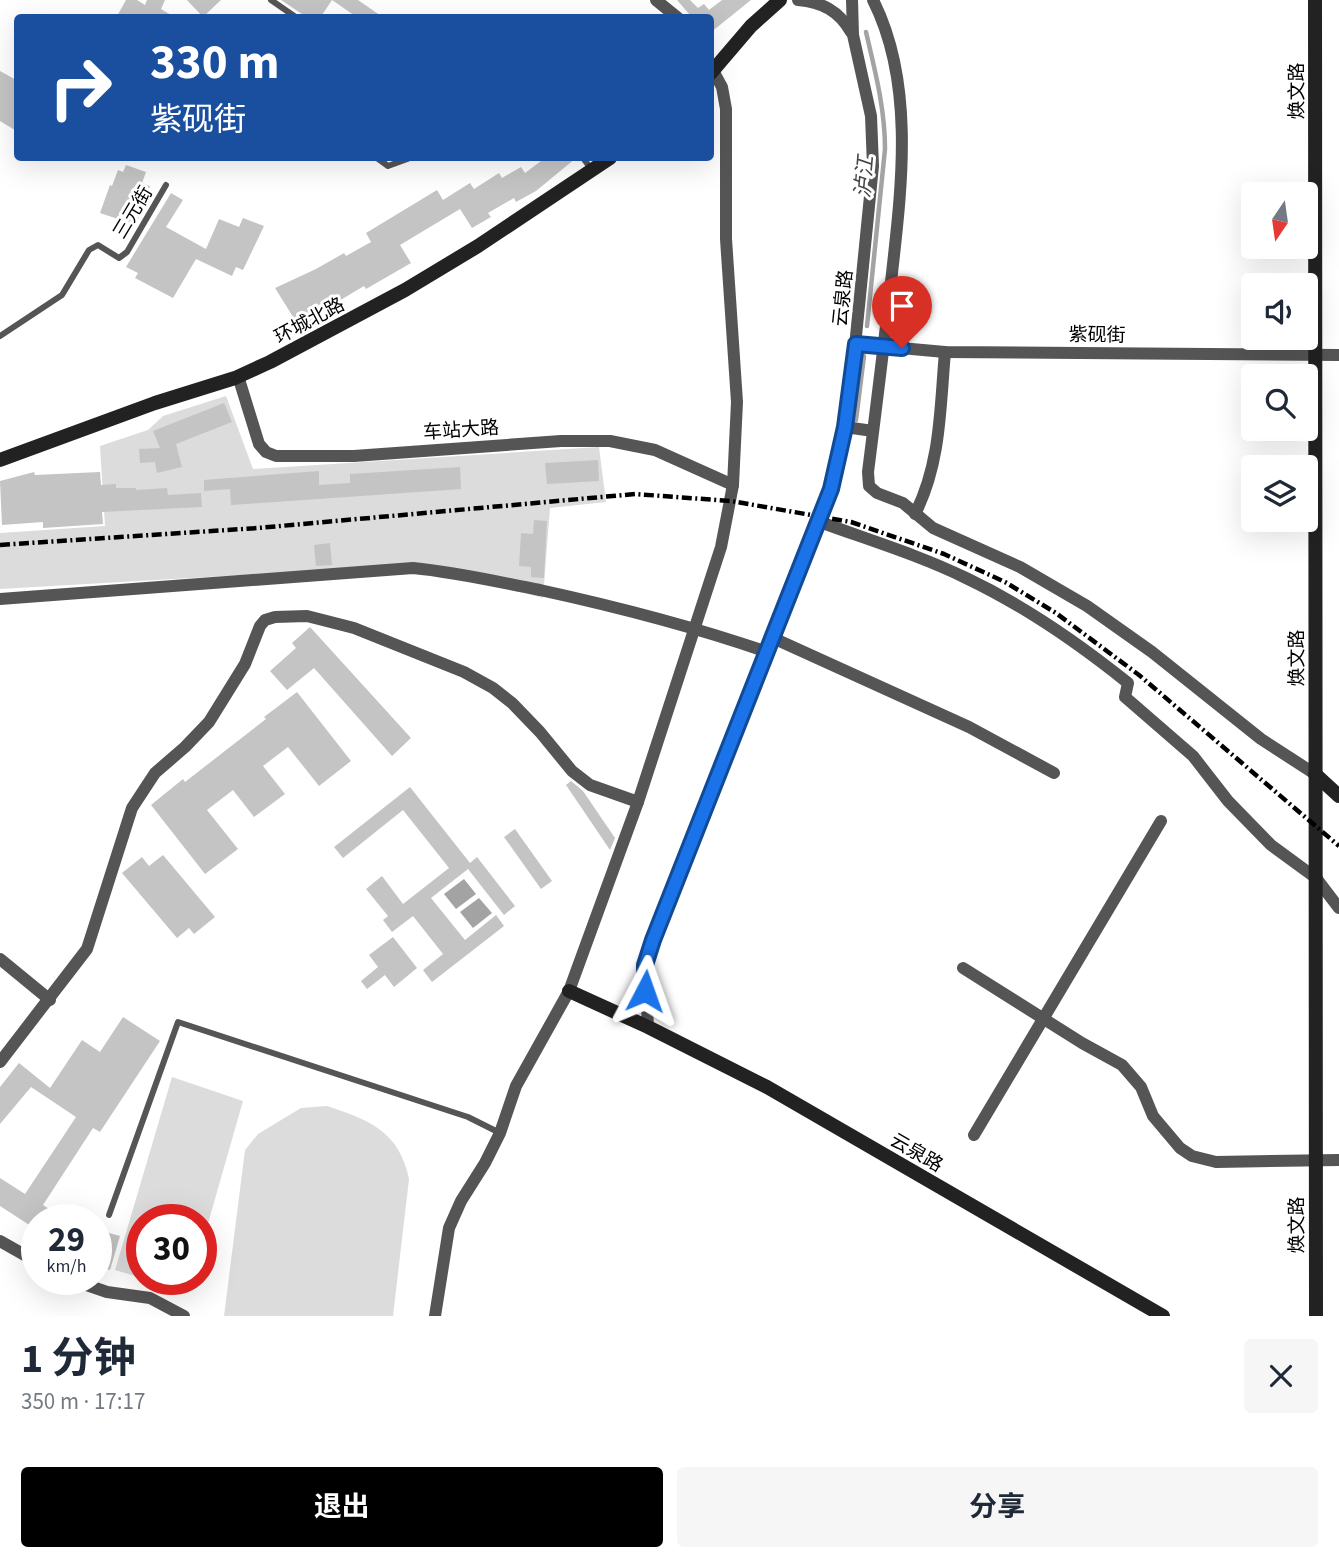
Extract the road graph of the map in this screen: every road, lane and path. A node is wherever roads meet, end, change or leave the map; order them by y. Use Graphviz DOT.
graph roads {
  1 [pos="271,0"];
  2 [pos="656,0"];
  3 [pos="780,0"];
  4 [pos="788,0"];
  5 [pos="798,0"];
  6 [pos="852,0"];
  7 [pos="873,0"];
  8 [pos="1315,0"];
  9 [pos="295,14"];
  10 [pos="673,14"];
  11 [pos="853,35"];
  12 [pos="714,67"];
  13 [pos="714,75"];
  14 [pos="381,161"];
  15 [pos="402,161"];
  16 [pos="585,161"];
  17 [pos="606,161"];
  18 [pos="592,170"];
  19 [pos="166,185"];
  20 [pos="0,336"];
  21 [pos="856,344"];
  22 [pos="884,346"];
  23 [pos="945,352"];
  24 [pos="1315,355"];
  25 [pos="1339,355"];
  26 [pos="238,376"];
  27 [pos="845,427"];
  28 [pos="873,431"];
  29 [pos="0,460"];
  30 [pos="733,485"];
  31 [pos="915,514"];
  32 [pos="820,522"];
  33 [pos="0,599"];
  34 [pos="696,628"];
  35 [pos="773,638"];
  36 [pos="767,652"];
  37 [pos="1054,773"];
  38 [pos="1315,774"];
  39 [pos="1339,796"];
  40 [pos="638,802"];
  41 [pos="1161,821"];
  42 [pos="1316,878"];
  43 [pos="1339,908"];
  44 [pos="0,959"];
  45 [pos="963,968"];
  46 [pos="569,991"];
  47 [pos="50,1000"];
  48 [pos="1042,1018"];
  49 [pos="648,1027"];
  50 [pos="0,1062"];
  51 [pos="500,1133"];
  52 [pos="974,1135"];
  53 [pos="1316,1160"];
  54 [pos="1339,1160"];
  55 [pos="112,1204"];
  56 [pos="0,1241"];
  57 [pos="21,1253"];
  58 [pos="112,1293"];
  59 [pos="184,1316"];
  60 [pos="435,1316"];
  61 [pos="1163,1316"];
  62 [pos="1316,1316"];
  1 -- 9 [label="lane"];
  2 -- 10 [label="street"];
  3 -- 4 [label="street"];
  3 -- 12 [label="street"];
  5 -- 11 [label="street"];
  6 -- 11 [label="street, 云泉路"];
  7 -- 22 [label="street"];
  8 -- 24 [label="street, 焕文路"];
  11 -- 21 [label="street, 云泉路"];
  13 -- 30 [label="street"];
  14 -- 15 [label="lane"];
  16 -- 18 [label="lane"];
  17 -- 18 [label="street, 环城北路"];
  18 -- 26 [label="street, 环城北路"];
  19 -- 20 [label="lane, 三元街"];
  21 -- 22 [label="street, 紫砚街"];
  21 -- 27 [label="street, 云泉路"];
  22 -- 23 [label="street, 紫砚街"];
  22 -- 28 [label="street"];
  23 -- 24 [label="street, 紫砚街"];
  23 -- 31 [label="street"];
  24 -- 25 [label="street, 紫砚街"];
  24 -- 38 [label="street, 焕文路"];
  26 -- 29 [label="street, 环城北路"];
  26 -- 30 [label="street, 车站大路"];
  27 -- 28 [label="street"];
  27 -- 32 [label="street, 云泉路"];
  28 -- 31 [label="street"];
  30 -- 34 [label="street"];
  31 -- 38 [label="street"];
  32 -- 35 [label="street, 云泉路"];
  32 -- 42 [label="street"];
  33 -- 34 [label="street"];
  34 -- 36 [label="street"];
  34 -- 40 [label="street"];
  35 -- 36 [label="street, 云泉路"];
  35 -- 37 [label="street"];
  36 -- 49 [label="street, 云泉路"];
  38 -- 39 [label="street"];
  38 -- 42 [label="street, 焕文路"];
  40 -- 46 [label="street"];
  40 -- 47 [label="street"];
  41 -- 48 [label="street"];
  42 -- 43 [label="street"];
  42 -- 53 [label="street, 焕文路"];
  44 -- 47 [label="street"];
  45 -- 48 [label="street"];
  46 -- 49 [label="street, 云泉路"];
  46 -- 51 [label="street"];
  47 -- 50 [label="street"];
  48 -- 52 [label="street"];
  48 -- 53 [label="street"];
  49 -- 61 [label="street, 云泉路"];
  51 -- 55 [label="lane"];
  51 -- 60 [label="street"];
  53 -- 54 [label="street"];
  53 -- 62 [label="street, 焕文路"];
  56 -- 57 [label="street"];
  58 -- 59 [label="street"];
}
